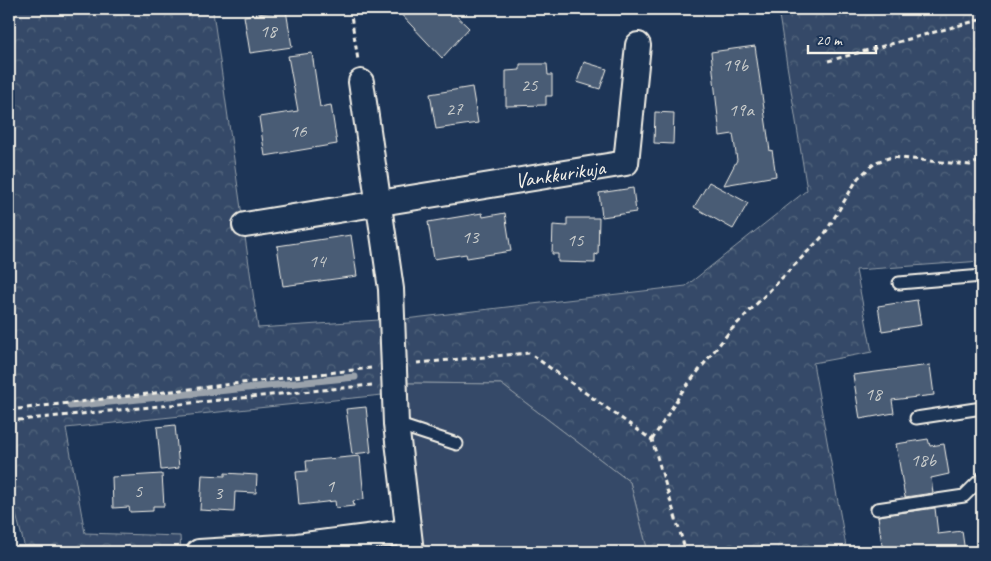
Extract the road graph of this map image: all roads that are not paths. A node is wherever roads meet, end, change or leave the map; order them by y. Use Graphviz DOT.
graph roads {
  1 [pos="638,45"];
  2 [pos="361,82"];
  3 [pos="378,204"];
  4 [pos="245,225"];
  5 [pos="982,276"];
  6 [pos="898,283"];
  7 [pos="982,408"];
  8 [pos="916,418"];
  9 [pos="396,424"];
  10 [pos="456,444"];
  11 [pos="982,478"];
  12 [pos="877,509"];
  13 [pos="409,542"];
  14 [pos="199,552"];
  1 -- 3 [label="street, Vankkurikuja"];
  2 -- 3 [label="street"];
  3 -- 4 [label="street, Vankkurikuja"];
  3 -- 9 [label="street"];
  5 -- 6 [label="lane"];
  7 -- 8 [label="lane"];
  9 -- 10 [label="lane"];
  9 -- 13 [label="street"];
  11 -- 12 [label="lane"];
  13 -- 14 [label="street"];
}
